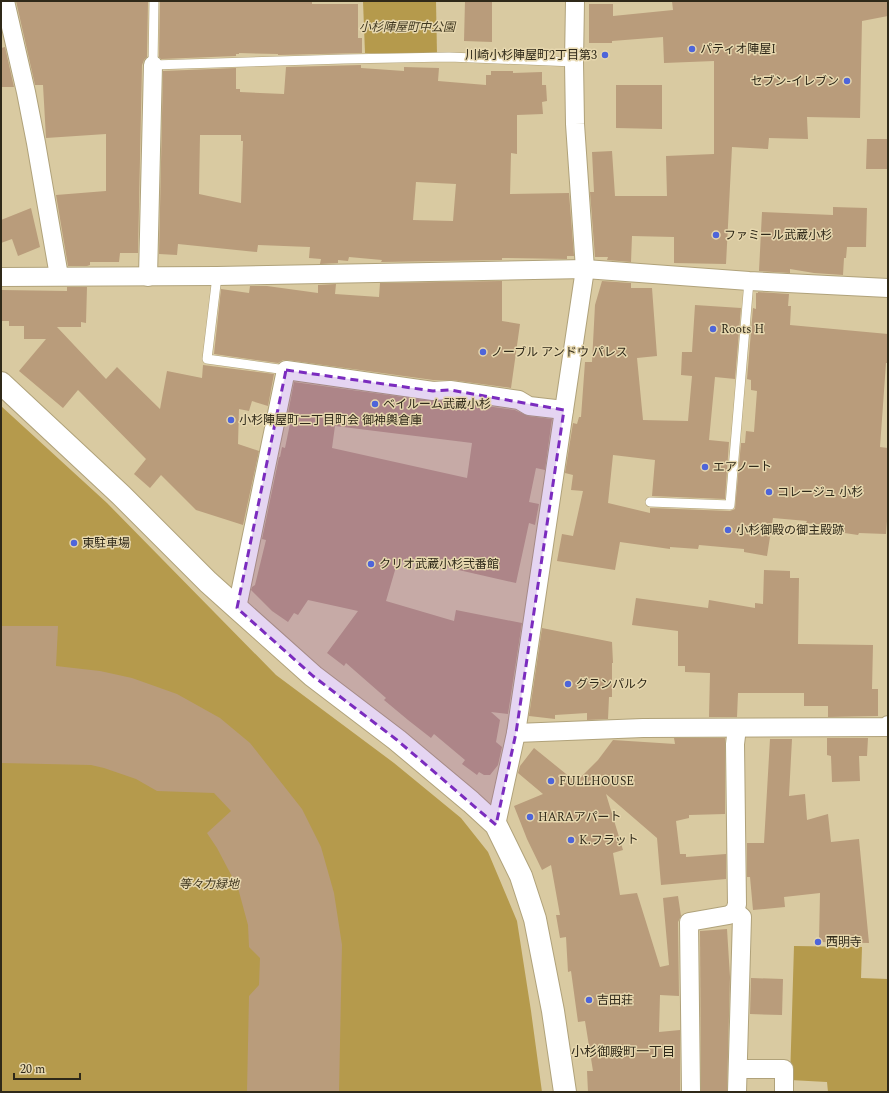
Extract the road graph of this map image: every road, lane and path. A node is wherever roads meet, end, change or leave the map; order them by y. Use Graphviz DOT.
graph roads {
  1 [pos="5,1"];
  2 [pos="154,1"];
  3 [pos="575,1"];
  4 [pos="574,62"];
  5 [pos="153,65"];
  6 [pos="585,269"];
  7 [pos="59,276"];
  8 [pos="217,276"];
  9 [pos="1,277"];
  10 [pos="148,277"];
  11 [pos="750,281"];
  12 [pos="888,288"];
  13 [pos="286,370"];
  14 [pos="1,383"];
  15 [pos="564,410"];
  16 [pos="650,502"];
  17 [pos="237,608"];
  18 [pos="888,725"];
  19 [pos="737,728"];
  20 [pos="516,733"];
  21 [pos="496,825"];
  22 [pos="735,911"];
  23 [pos="738,1069"];
  24 [pos="566,1092"];
  25 [pos="691,1092"];
  26 [pos="737,1092"];
  27 [pos="784,1092"];
  1 -- 7 [label="street"];
  2 -- 5 [label="lane"];
  3 -- 4 [label="street"];
  4 -- 5 [label="lane"];
  4 -- 6 [label="street"];
  5 -- 10 [label="street"];
  6 -- 8 [label="street"];
  6 -- 11 [label="street"];
  6 -- 15 [label="street"];
  7 -- 9 [label="street"];
  7 -- 10 [label="street"];
  8 -- 10 [label="street"];
  8 -- 13 [label="lane"];
  11 -- 12 [label="street"];
  11 -- 16 [label="lane"];
  13 -- 15 [label="street"];
  13 -- 17 [label="street"];
  14 -- 17 [label="street"];
  15 -- 20 [label="street"];
  17 -- 21 [label="street"];
  18 -- 19 [label="street"];
  19 -- 20 [label="street"];
  19 -- 22 [label="street"];
  20 -- 21 [label="street"];
  21 -- 24 [label="street"];
  22 -- 23 [label="street"];
  22 -- 25 [label="street"];
  23 -- 26 [label="street"];
  23 -- 27 [label="street"];
}
